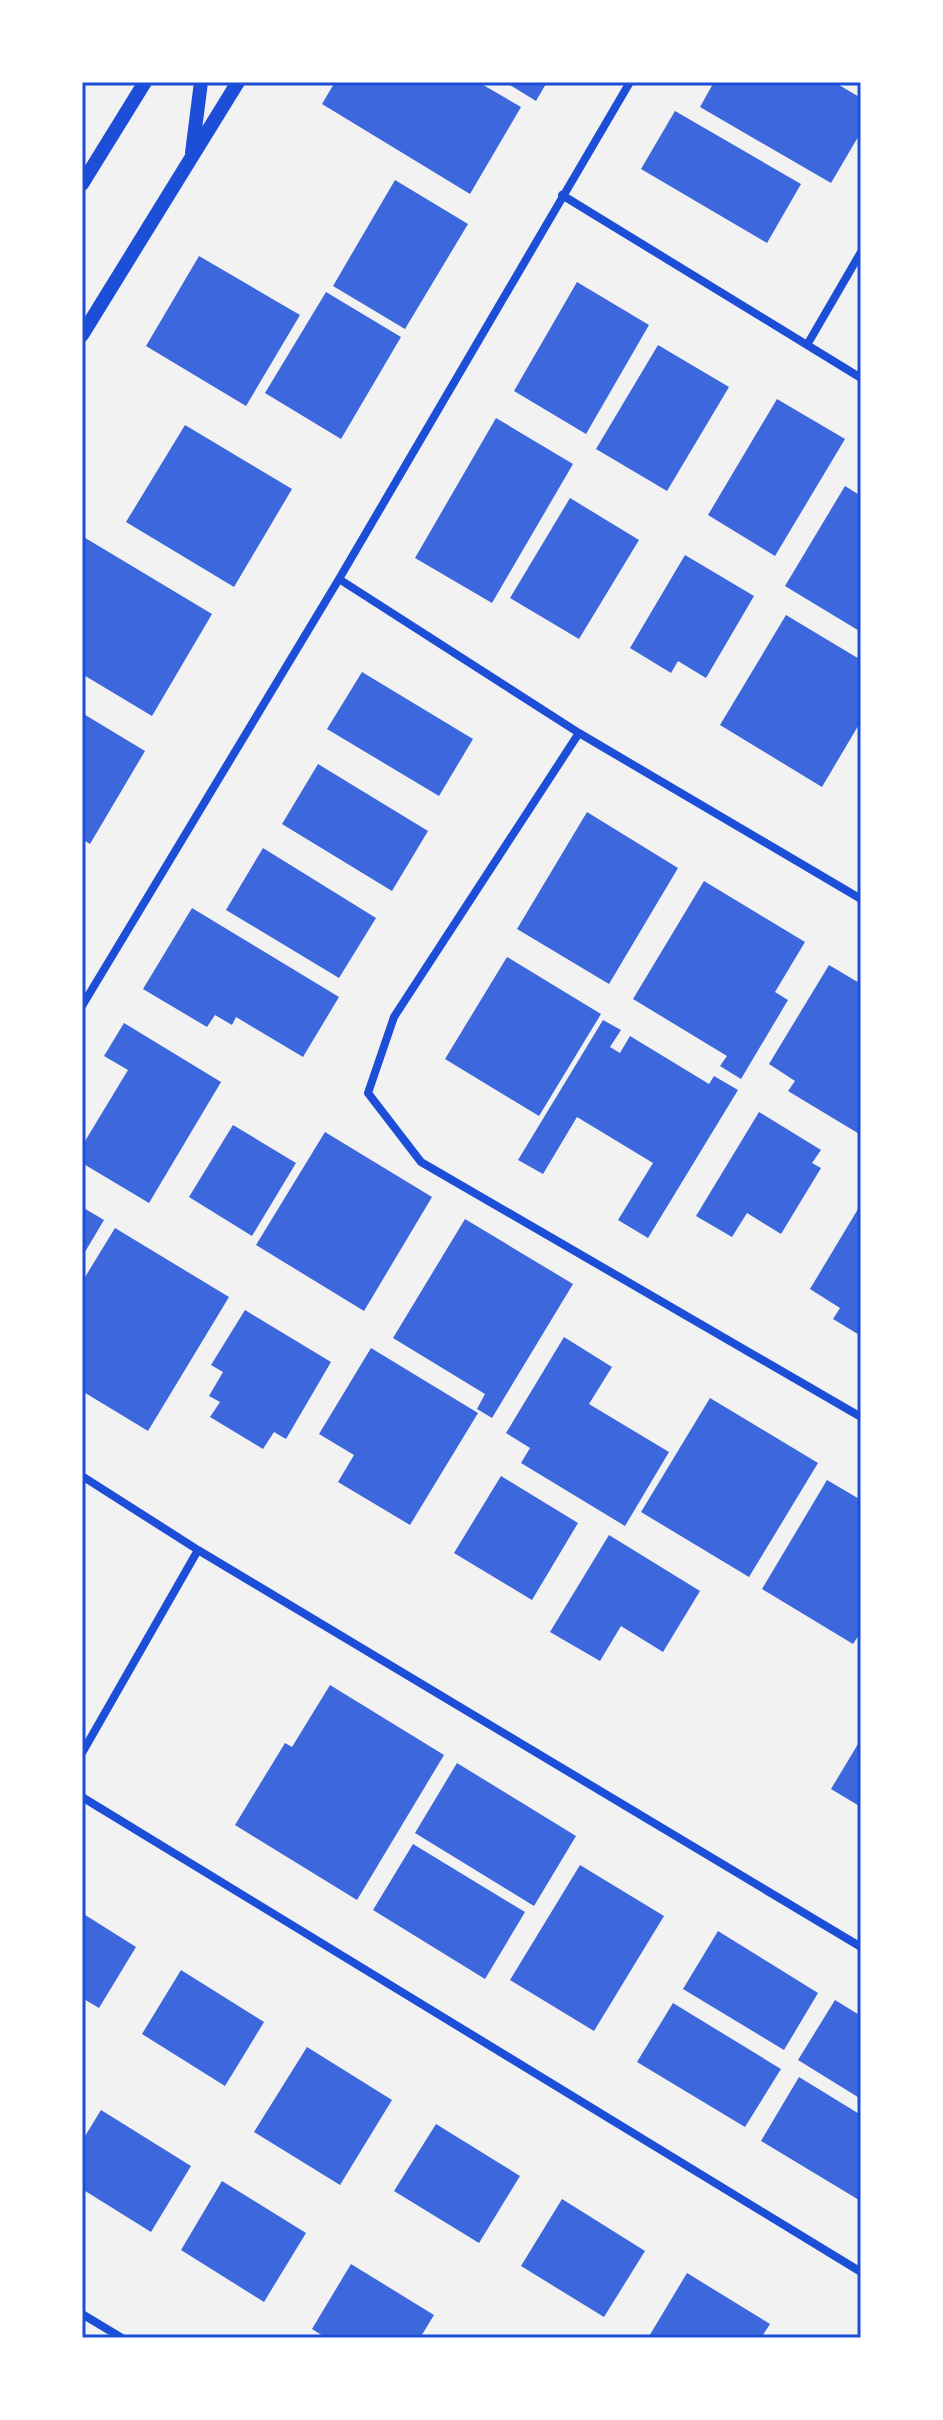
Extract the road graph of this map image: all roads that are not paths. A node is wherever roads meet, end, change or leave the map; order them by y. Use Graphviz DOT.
graph roads {
  1 [pos="145,82"];
  2 [pos="201,82"];
  3 [pos="238,82"];
  4 [pos="630,82"];
  5 [pos="192,157"];
  6 [pos="82,184"];
  7 [pos="562,195"];
  8 [pos="861,252"];
  9 [pos="82,335"];
  10 [pos="807,345"];
  11 [pos="861,378"];
  12 [pos="339,579"];
  13 [pos="579,733"];
  14 [pos="861,899"];
  15 [pos="82,1006"];
  16 [pos="861,1417"];
  17 [pos="82,1476"];
  18 [pos="198,1550"];
  19 [pos="82,1753"];
  20 [pos="82,1797"];
  21 [pos="861,1947"];
  22 [pos="861,2272"];
  23 [pos="82,2314"];
  24 [pos="122,2338"];
  1 -- 6 [label="street"];
  2 -- 5 [label="street"];
  3 -- 5 [label="street"];
  4 -- 7 [label="street"];
  5 -- 9 [label="street"];
  7 -- 10 [label="street"];
  7 -- 12 [label="street"];
  8 -- 10 [label="street"];
  10 -- 11 [label="street"];
  12 -- 13 [label="street"];
  12 -- 15 [label="street"];
  13 -- 14 [label="street"];
  13 -- 16 [label="street"];
  17 -- 18 [label="street"];
  18 -- 19 [label="street"];
  18 -- 21 [label="street"];
  20 -- 22 [label="street"];
  23 -- 24 [label="street"];
}
